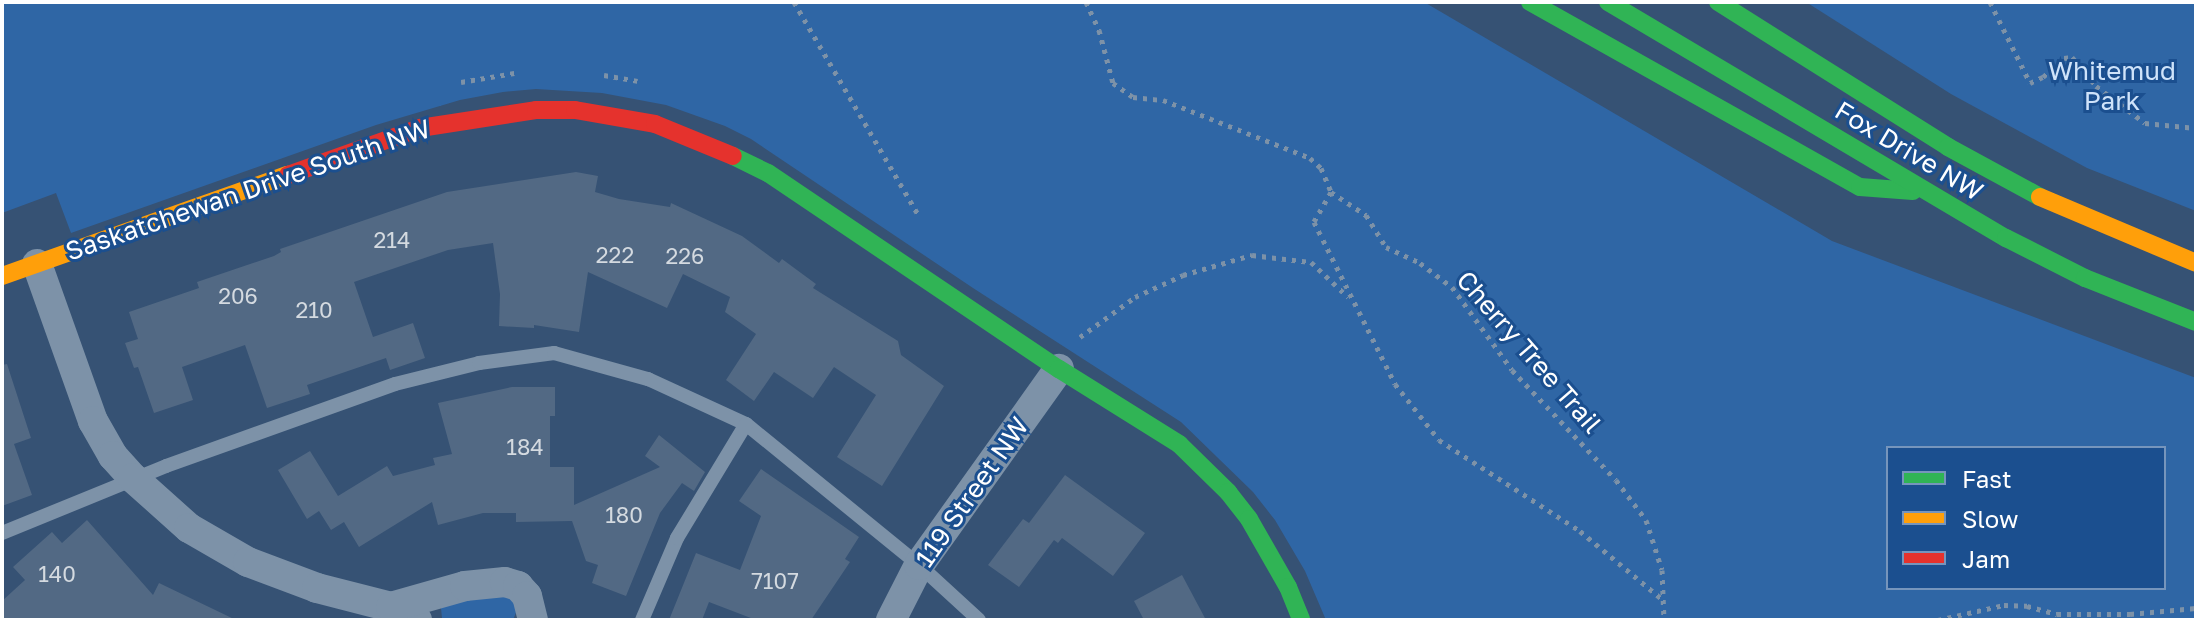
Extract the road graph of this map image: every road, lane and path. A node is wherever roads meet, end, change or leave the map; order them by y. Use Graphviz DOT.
graph roads {
  1 [pos="794,2"];
  2 [pos="1086,2"];
  3 [pos="1530,2"];
  4 [pos="1608,2"];
  5 [pos="1718,2"];
  6 [pos="1990,2"];
  7 [pos="528,72"];
  8 [pos="592,73"];
  9 [pos="649,83"];
  10 [pos="452,85"];
  11 [pos="2196,128"];
  12 [pos="1331,192"];
  13 [pos="1926,192"];
  14 [pos="918,214"];
  15 [pos="2196,263"];
  16 [pos="37,264"];
  17 [pos="2,276"];
  18 [pos="1351,299"];
  19 [pos="2196,322"];
  20 [pos="1068,329"];
  21 [pos="1080,337"];
  22 [pos="1093,346"];
  23 [pos="1059,369"];
  24 [pos="746,424"];
  25 [pos="133,478"];
  26 [pos="2,533"];
  27 [pos="919,565"];
  28 [pos="1663,600"];
  29 [pos="2196,608"];
  30 [pos="404,614"];
  31 [pos="533,620"];
  32 [pos="642,620"];
  33 [pos="891,620"];
  34 [pos="979,620"];
  35 [pos="1301,620"];
  36 [pos="1664,620"];
  37 [pos="1938,620"];
  1 -- 14 [label="path"];
  2 -- 12 [label="path, Cherry Tree Trail"];
  3 -- 13 [label="main road"];
  4 -- 13 [label="main road, Fox Drive NW"];
  5 -- 15 [label="main road, Fox Drive NW"];
  6 -- 11 [label="path"];
  7 -- 10 [label="path"];
  8 -- 9 [label="path"];
  12 -- 18 [label="path"];
  12 -- 28 [label="path, Cherry Tree Trail"];
  13 -- 19 [label="main road, Fox Drive NW"];
  16 -- 17 [label="main road, Saskatchewan Drive South NW"];
  16 -- 23 [label="main road, Saskatchewan Drive South NW"];
  16 -- 25 [label="street, Saskatchewan Drive South NW"];
  18 -- 21 [label="path"];
  18 -- 28 [label="path"];
  20 -- 21 [label="path"];
  21 -- 22 [label="path"];
  23 -- 27 [label="street, 119 Street NW"];
  23 -- 35 [label="main road, Saskatchewan Drive South NW"];
  24 -- 25 [label="lane"];
  24 -- 27 [label="lane"];
  24 -- 32 [label="lane"];
  25 -- 26 [label="lane"];
  25 -- 30 [label="street, Saskatchewan Drive South NW"];
  27 -- 33 [label="street, 119 Street NW"];
  27 -- 34 [label="lane"];
  28 -- 36 [label="path, Cherry Tree Trail"];
  29 -- 37 [label="path"];
  30 -- 31 [label="street, Saskatchewan Drive South NW"];
}
